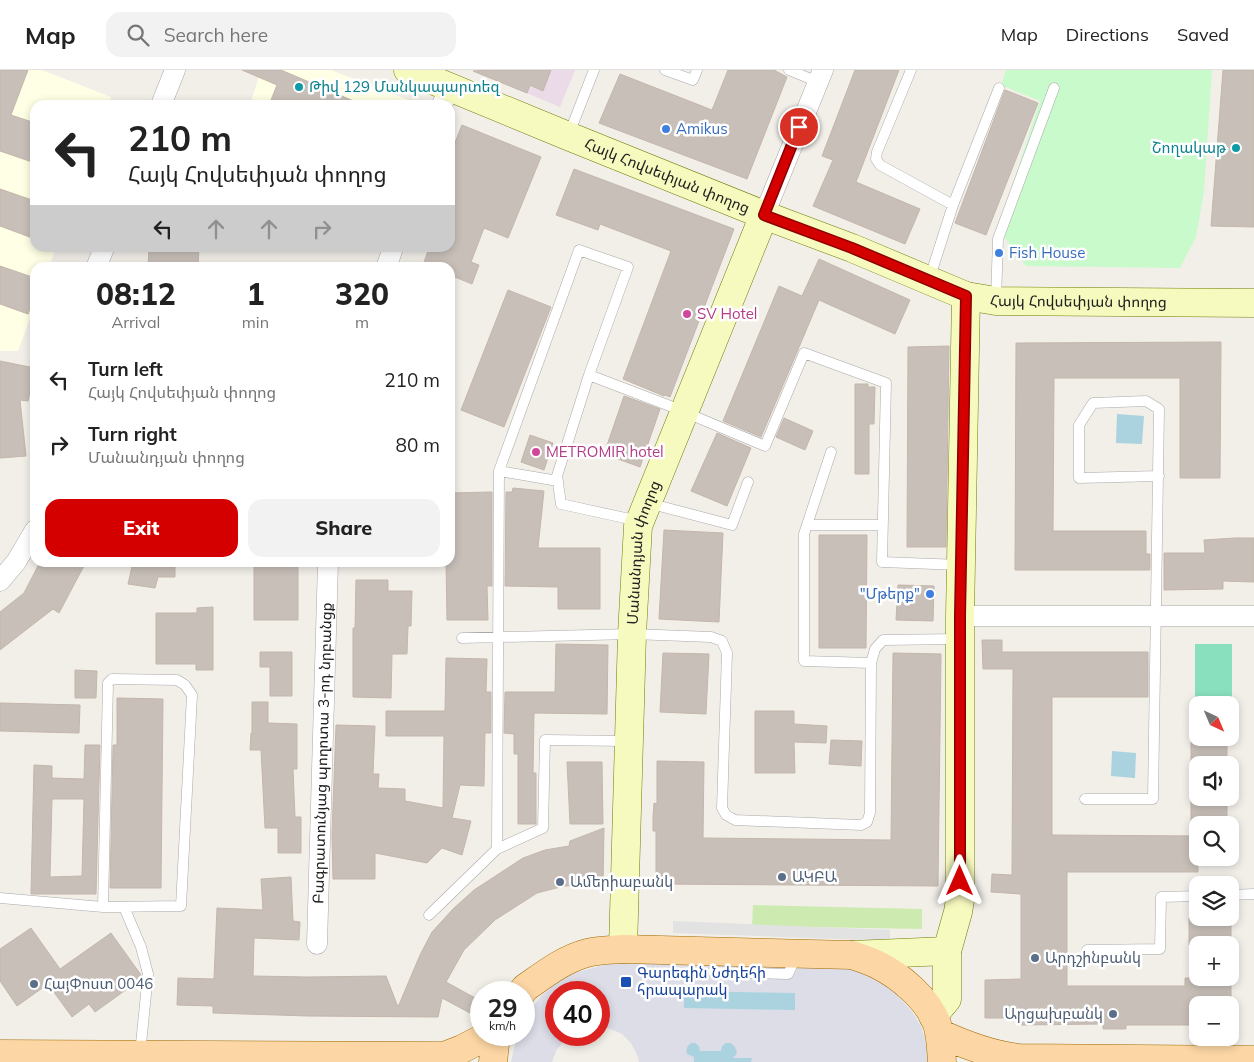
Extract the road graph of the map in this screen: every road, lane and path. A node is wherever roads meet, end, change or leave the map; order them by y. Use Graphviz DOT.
graph roads {
  1 [pos="175,70"];
  2 [pos="408,70"];
  3 [pos="594,70"];
  4 [pos="665,70"];
  5 [pos="697,70"];
  6 [pos="789,70"];
  7 [pos="911,70"];
  8 [pos="821,76"];
  9 [pos="999,88"];
  10 [pos="1054,88"];
  11 [pos="445,96"];
  12 [pos="163,100"];
  13 [pos="568,136"];
  14 [pos="954,205"];
  15 [pos="764,215"];
  16 [pos="929,281"];
  17 [pos="966,296"];
  18 [pos="996,301"];
  19 [pos="1254,303"];
  20 [pos="588,375"];
  21 [pos="684,412"];
  22 [pos="831,452"];
  23 [pos="499,471"];
  24 [pos="1159,476"];
  25 [pos="558,482"];
  26 [pos="748,482"];
  27 [pos="643,512"];
  28 [pos="807,525"];
  29 [pos="883,525"];
  30 [pos="30,538"];
  31 [pos="962,565"];
  32 [pos="328,567"];
  33 [pos="0,581"];
  34 [pos="1156,616"];
  35 [pos="1254,616"];
  36 [pos="960,628"];
  37 [pos="632,634"];
  38 [pos="462,638"];
  39 [pos="500,638"];
  40 [pos="870,662"];
  41 [pos="629,740"];
  42 [pos="1085,799"];
  43 [pos="497,849"];
  44 [pos="1254,894"];
  45 [pos="1239,895"];
  46 [pos="1189,896"];
  47 [pos="0,898"];
  48 [pos="103,907"];
  49 [pos="124,907"];
  50 [pos="429,915"];
  51 [pos="318,944"];
  52 [pos="623,949"];
  53 [pos="1087,950"];
  54 [pos="946,951"];
  55 [pos="798,954"];
  56 [pos="852,954"];
  57 [pos="713,972"];
  58 [pos="535,981"];
  59 [pos="936,1025"];
  60 [pos="470,1045"];
  61 [pos="495,1046"];
  62 [pos="0,1054"];
  63 [pos="140,1055"];
  64 [pos="1254,1060"];
  65 [pos="493,1062"];
  66 [pos="942,1062"];
  1 -- 12 [label="street"];
  2 -- 11 [label="street, Հայկ Հովսեփյան փողոց"];
  3 -- 13 [label="lane"];
  4 -- 5 [label="lane"];
  6 -- 8 [label="lane"];
  7 -- 14 [label="lane"];
  8 -- 15 [label="street, Մանանդյան փողոց"];
  9 -- 14 [label="lane"];
  10 -- 18 [label="lane"];
  11 -- 13 [label="street, Հայկ Հովսեփյան փողոց"];
  13 -- 15 [label="street, Հայկ Հովսեփյան փողոց"];
  14 -- 16 [label="lane"];
  15 -- 16 [label="street, Հայկ Հովսեփյան փողոց"];
  15 -- 21 [label="street, Մանանդյան փողոց"];
  16 -- 17 [label="street, Հայկ Հովսեփյան փողոց"];
  17 -- 18 [label="street, Հայկ Հովսեփյան փողոց"];
  17 -- 31 [label="street"];
  18 -- 19 [label="street, Հայկ Հովսեփյան փողոց"];
  20 -- 21 [label="lane"];
  20 -- 23 [label="lane"];
  20 -- 25 [label="lane"];
  21 -- 27 [label="street, Մանանդյան փողոց"];
  21 -- 29 [label="lane"];
  22 -- 28 [label="lane"];
  23 -- 25 [label="lane"];
  23 -- 39 [label="lane"];
  24 -- 24 [label="lane"];
  24 -- 34 [label="lane"];
  25 -- 27 [label="lane"];
  26 -- 27 [label="lane"];
  27 -- 37 [label="street, Մանանդյան փողոց"];
  28 -- 29 [label="lane"];
  28 -- 40 [label="lane"];
  29 -- 31 [label="lane"];
  30 -- 33 [label="street"];
  31 -- 36 [label="street"];
  32 -- 51 [label="street, Բագրատունյաց պողոտա 3-րդ նրբանցք"];
  34 -- 35 [label="street"];
  34 -- 36 [label="street"];
  34 -- 42 [label="lane"];
  36 -- 40 [label="lane"];
  36 -- 54 [label="street"];
  37 -- 39 [label="lane"];
  37 -- 40 [label="lane"];
  37 -- 41 [label="street, Մանանդյան փողոց"];
  38 -- 39 [label="lane"];
  39 -- 43 [label="lane"];
  41 -- 43 [label="lane"];
  41 -- 52 [label="street, Մանանդյան փողոց"];
  43 -- 50 [label="lane"];
  44 -- 45 [label="lane"];
  46 -- 53 [label="lane"];
  47 -- 48 [label="lane"];
  48 -- 49 [label="lane"];
  48 -- 49 [label="lane"];
  49 -- 63 [label="lane"];
  52 -- 55 [label="main road"];
  52 -- 58 [label="main road"];
  54 -- 56 [label="street"];
  54 -- 59 [label="street"];
  55 -- 56 [label="main road"];
  55 -- 57 [label="lane"];
  56 -- 59 [label="main road"];
  59 -- 64 [label="main road"];
  59 -- 66 [label="main road"];
  60 -- 63 [label="main road"];
  61 -- 65 [label="main road"];
  62 -- 63 [label="main road"];
}
